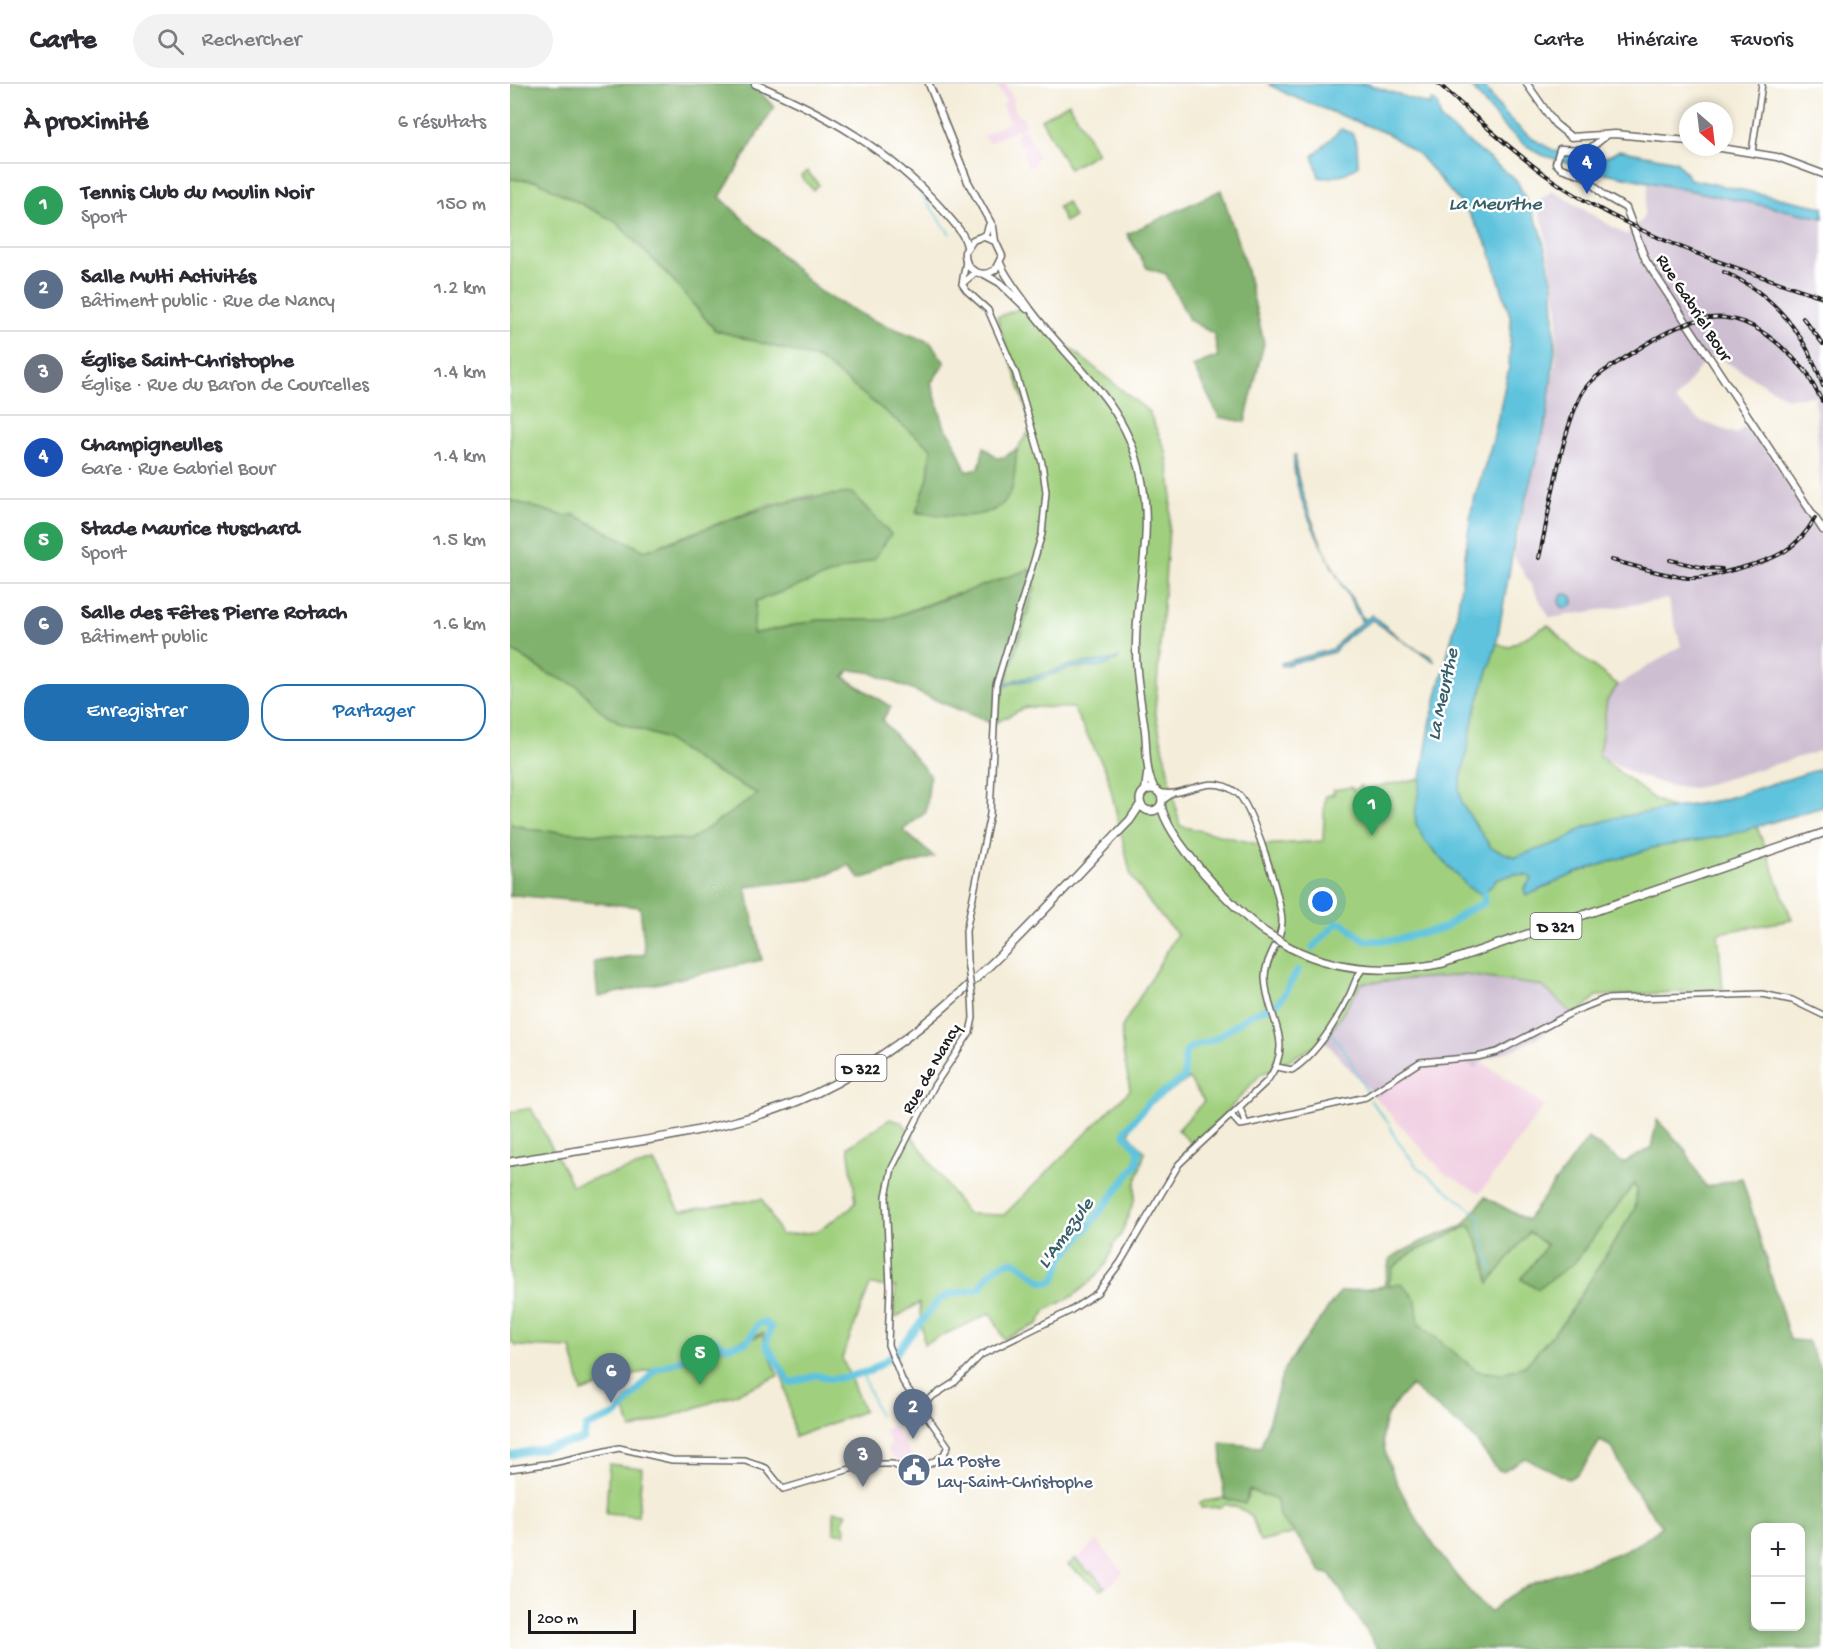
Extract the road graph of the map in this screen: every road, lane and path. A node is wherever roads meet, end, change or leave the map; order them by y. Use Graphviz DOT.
graph roads {
  1 [pos="755,84"];
  2 [pos="929,84"];
  3 [pos="1527,84"];
  4 [pos="1762,84"];
  5 [pos="1607,135"];
  6 [pos="1592,137"];
  7 [pos="1679,142"];
  8 [pos="1592,148"];
  9 [pos="1733,148"];
  10 [pos="1733,149"];
  11 [pos="1752,151"];
  12 [pos="1823,172"];
  13 [pos="953,222"];
  14 [pos="990,223"];
  15 [pos="980,238"];
  16 [pos="995,242"];
  17 [pos="967,247"];
  18 [pos="966,261"];
  19 [pos="1000,263"];
  20 [pos="976,272"];
  21 [pos="983,274"];
  22 [pos="962,284"];
  23 [pos="1036,316"];
  24 [pos="1823,530"];
  25 [pos="1148,767"];
  26 [pos="1145,790"];
  27 [pos="1157,790"];
  28 [pos="1182,790"];
  29 [pos="1162,803"];
  30 [pos="1140,805"];
  31 [pos="1150,811"];
  32 [pos="1130,820"];
  33 [pos="1168,823"];
  34 [pos="1821,834"];
  35 [pos="1363,969"];
  36 [pos="1823,1015"];
  37 [pos="1277,1067"];
  38 [pos="1240,1108"];
  39 [pos="1232,1116"];
  40 [pos="1246,1124"];
  41 [pos="510,1162"];
  42 [pos="919,1405"];
  43 [pos="510,1469"];
  1 -- 13 [label="main road"];
  2 -- 14 [label="main road"];
  3 -- 6 [label="main road"];
  4 -- 11 [label="street"];
  5 -- 6 [label="main road"];
  5 -- 7 [label="main road"];
  5 -- 8 [label="main road"];
  6 -- 8 [label="main road"];
  8 -- 24 [label="main road, Rue Gabriel Bour"];
  9 -- 11 [label="main road"];
  10 -- 11 [label="main road"];
  11 -- 12 [label="main road"];
  13 -- 15 [label="main road"];
  13 -- 17 [label="main road"];
  14 -- 15 [label="main road"];
  14 -- 16 [label="main road"];
  15 -- 16 [label="main road"];
  15 -- 17 [label="main road"];
  16 -- 19 [label="main road"];
  17 -- 18 [label="main road"];
  18 -- 20 [label="main road"];
  18 -- 22 [label="street"];
  19 -- 21 [label="main road"];
  19 -- 23 [label="main road"];
  20 -- 21 [label="main road"];
  20 -- 22 [label="street"];
  21 -- 23 [label="main road"];
  22 -- 42 [label="street, Rue de Nancy, bridge"];
  23 -- 25 [label="main road"];
  25 -- 26 [label="main road"];
  25 -- 27 [label="main road"];
  26 -- 27 [label="main road"];
  26 -- 30 [label="main road"];
  27 -- 28 [label="street"];
  27 -- 29 [label="main road"];
  28 -- 29 [label="street"];
  28 -- 37 [label="street"];
  29 -- 31 [label="main road"];
  29 -- 33 [label="main road, D 321"];
  30 -- 31 [label="main road"];
  30 -- 32 [label="main road, D 322"];
  31 -- 32 [label="main road, D 322"];
  31 -- 33 [label="main road, D 321"];
  32 -- 41 [label="main road, D 322"];
  33 -- 35 [label="main road, D 321, bridge"];
  34 -- 35 [label="main road, D 321"];
  35 -- 37 [label="street"];
  36 -- 40 [label="street"];
  37 -- 38 [label="street"];
  38 -- 39 [label="street"];
  38 -- 40 [label="street"];
  39 -- 40 [label="street"];
  39 -- 42 [label="street"];
  42 -- 43 [label="street, Rue de Nancy"];
}
